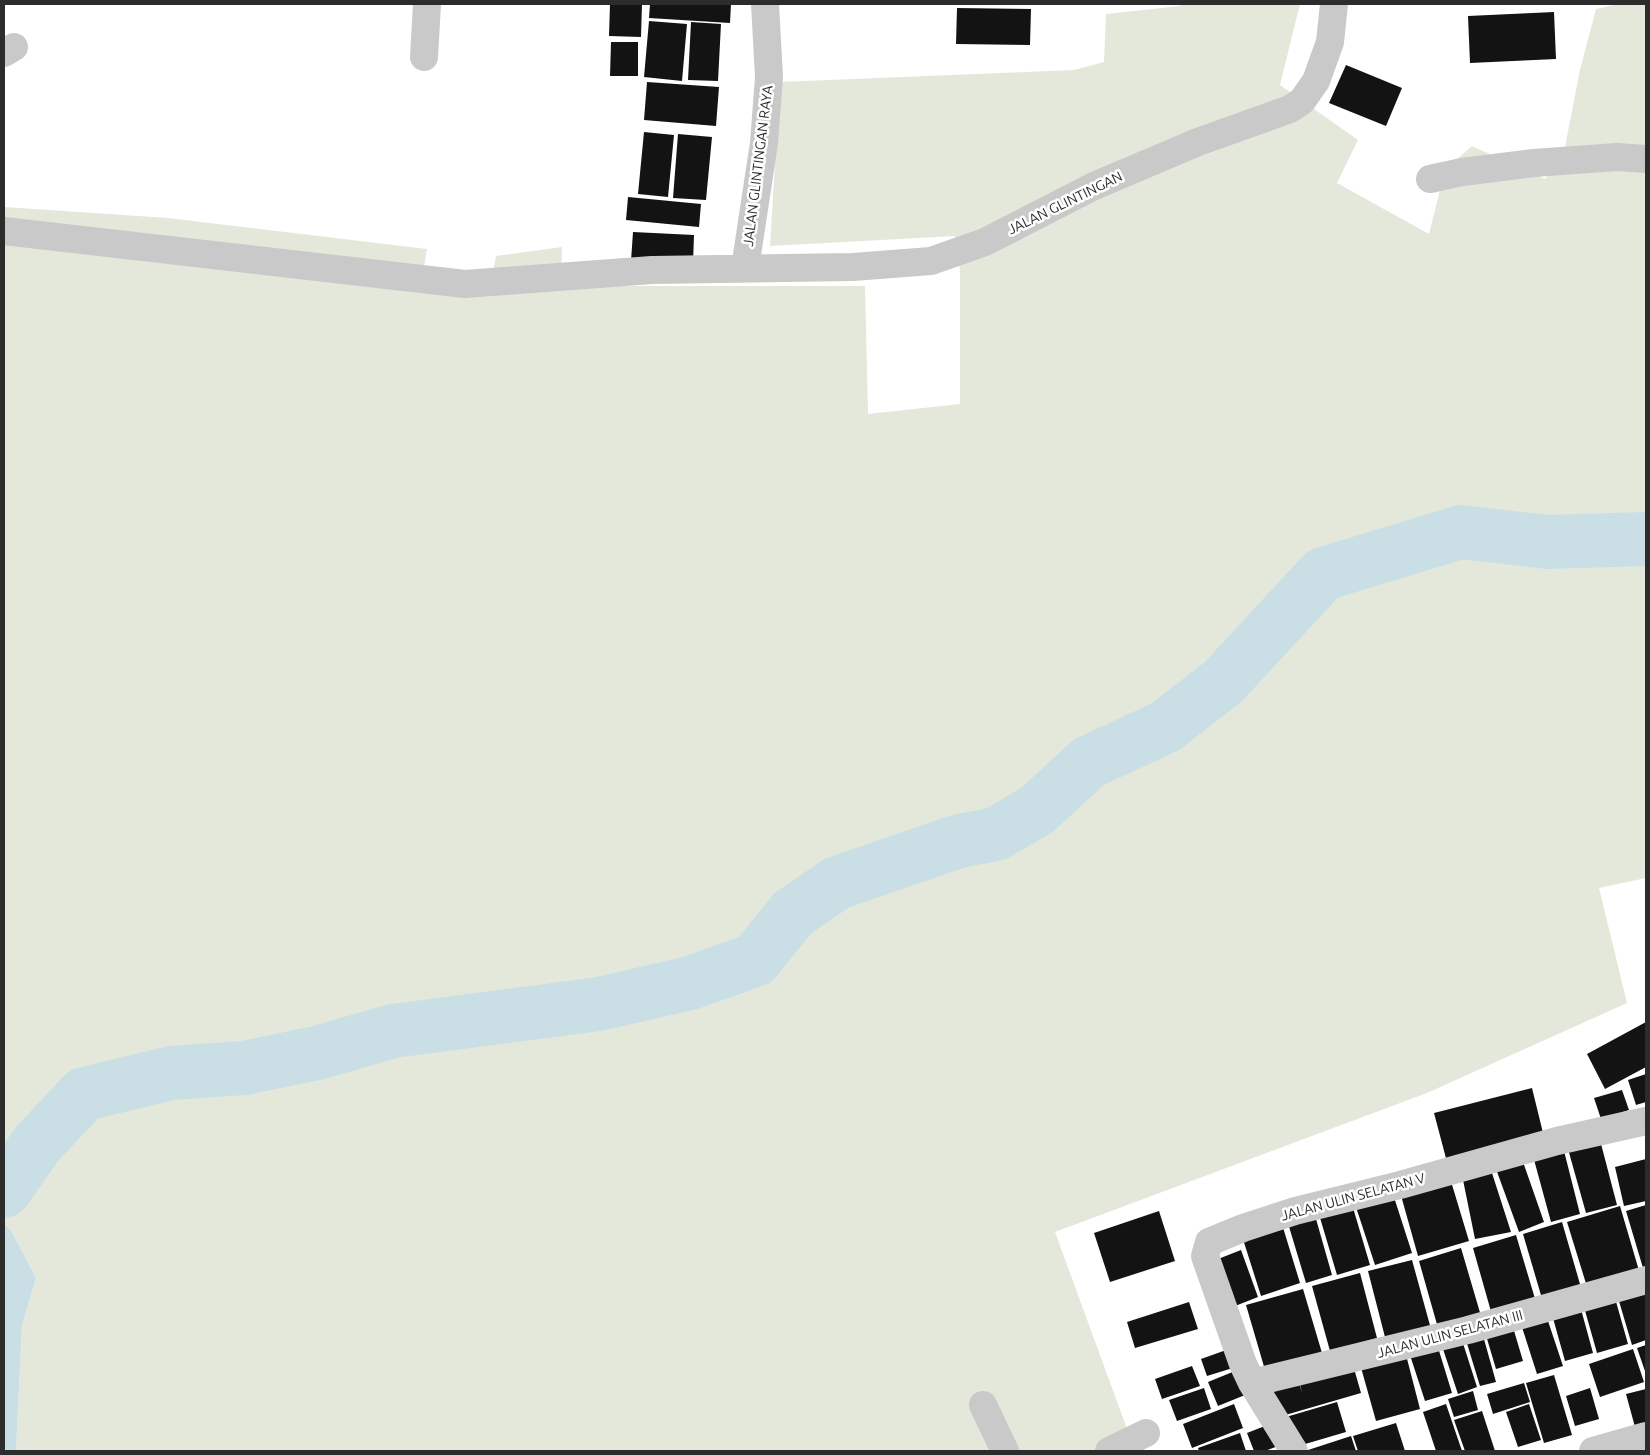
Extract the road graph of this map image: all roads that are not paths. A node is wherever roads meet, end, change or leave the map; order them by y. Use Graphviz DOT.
graph roads {
  1 [pos="427,4"];
  2 [pos="765,4"];
  3 [pos="1334,4"];
  4 [pos="424,57"];
  5 [pos="1646,159"];
  6 [pos="1430,179"];
  7 [pos="4,231"];
  8 [pos="745,268"];
  9 [pos="1646,1121"];
  10 [pos="1646,1280"];
  11 [pos="1252,1384"];
  12 [pos="983,1405"];
  13 [pos="1146,1433"];
  14 [pos="1646,1436"];
  15 [pos="1005,1451"];
  16 [pos="1109,1451"];
  17 [pos="1294,1451"];
  18 [pos="1593,1451"];
  1 -- 4 [label="street"];
  2 -- 8 [label="street, JALAN GLINTINGAN RAYA"];
  3 -- 8 [label="street, JALAN GLINTINGAN"];
  5 -- 6 [label="street"];
  7 -- 8 [label="street, JALAN GLINTINGAN"];
  9 -- 11 [label="street, JALAN ULIN SELATAN V"];
  10 -- 11 [label="street, JALAN ULIN SELATAN III"];
  11 -- 17 [label="street"];
  12 -- 15 [label="street"];
  13 -- 16 [label="street"];
  14 -- 18 [label="street"];
}
